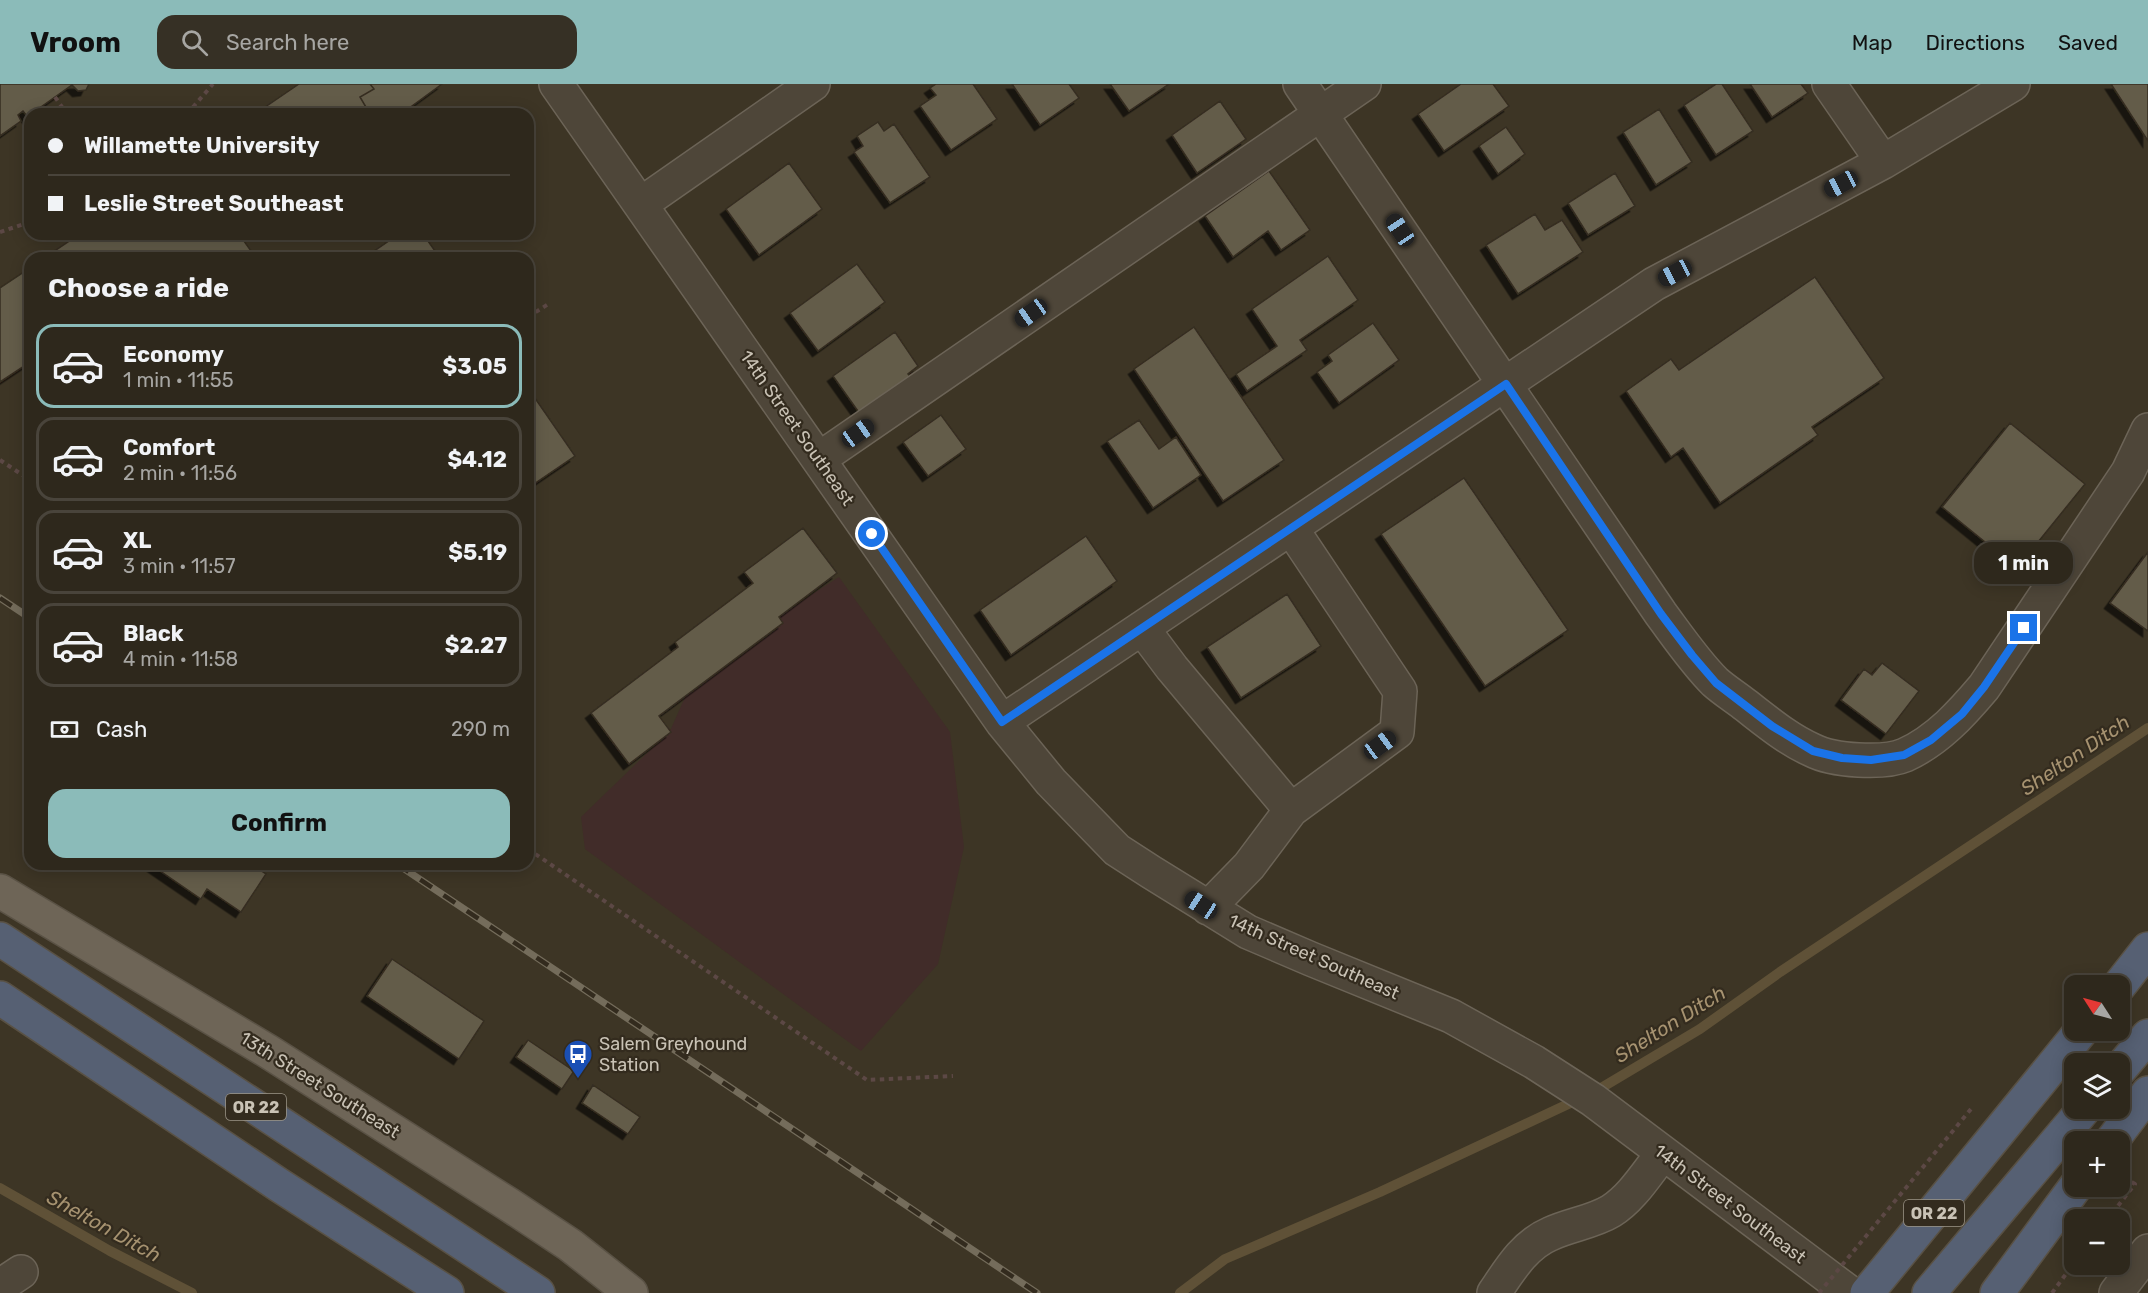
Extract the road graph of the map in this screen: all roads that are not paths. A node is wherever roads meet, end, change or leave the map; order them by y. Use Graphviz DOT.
graph roads {
  1 [pos="556,84"];
  2 [pos="813,84"];
  3 [pos="1300,84"];
  4 [pos="1364,84"];
  5 [pos="1829,84"];
  6 [pos="2013,84"];
  7 [pos="1321,114"];
  8 [pos="1883,162"];
  9 [pos="641,204"];
  10 [pos="1506,384"];
  11 [pos="2148,430"];
  12 [pos="819,459"];
  13 [pos="1291,528"];
  14 [pos="1142,628"];
  15 [pos="1002,722"];
  16 [pos="1291,810"];
  17 [pos="0,891"];
  18 [pos="1208,908"];
  19 [pos="0,939"];
  20 [pos="2148,950"];
  21 [pos="2128,975"];
  22 [pos="0,998"];
  23 [pos="2148,1036"];
  24 [pos="2073,1041"];
  25 [pos="2130,1057"];
  26 [pos="2148,1092"];
  27 [pos="2075,1119"];
  28 [pos="2118,1131"];
  29 [pos="1654,1147"];
  30 [pos="2068,1197"];
  31 [pos="2148,1251"];
  32 [pos="525,1284"];
  33 [pos="447,1293"];
  34 [pos="631,1293"];
  35 [pos="1494,1293"];
  36 [pos="1850,1293"];
  37 [pos="1867,1293"];
  38 [pos="1929,1293"];
  39 [pos="1997,1293"];
  40 [pos="2116,1293"];
  1 -- 9 [label="street, 14th Street Southeast"];
  2 -- 9 [label="street"];
  3 -- 7 [label="street"];
  4 -- 7 [label="street"];
  5 -- 8 [label="street"];
  6 -- 8 [label="street"];
  7 -- 10 [label="street"];
  7 -- 12 [label="street"];
  8 -- 10 [label="street"];
  9 -- 12 [label="street, 14th Street Southeast"];
  10 -- 11 [label="street"];
  10 -- 13 [label="street"];
  12 -- 15 [label="street, 14th Street Southeast"];
  13 -- 14 [label="street"];
  13 -- 16 [label="street"];
  14 -- 15 [label="street"];
  14 -- 16 [label="street"];
  15 -- 18 [label="street, 14th Street Southeast"];
  16 -- 18 [label="street"];
  17 -- 34 [label="main road, 13th Street Southeast"];
  18 -- 29 [label="street, 14th Street Southeast"];
  19 -- 32 [label="highway, OR 22"];
  20 -- 21 [label="highway"];
  22 -- 33 [label="highway"];
  23 -- 25 [label="highway"];
  24 -- 37 [label="highway, OR 22"];
  26 -- 28 [label="highway"];
  27 -- 38 [label="highway"];
  29 -- 35 [label="street"];
  29 -- 36 [label="street, 14th Street Southeast"];
  30 -- 39 [label="highway"];
  31 -- 40 [label="street"];
}
